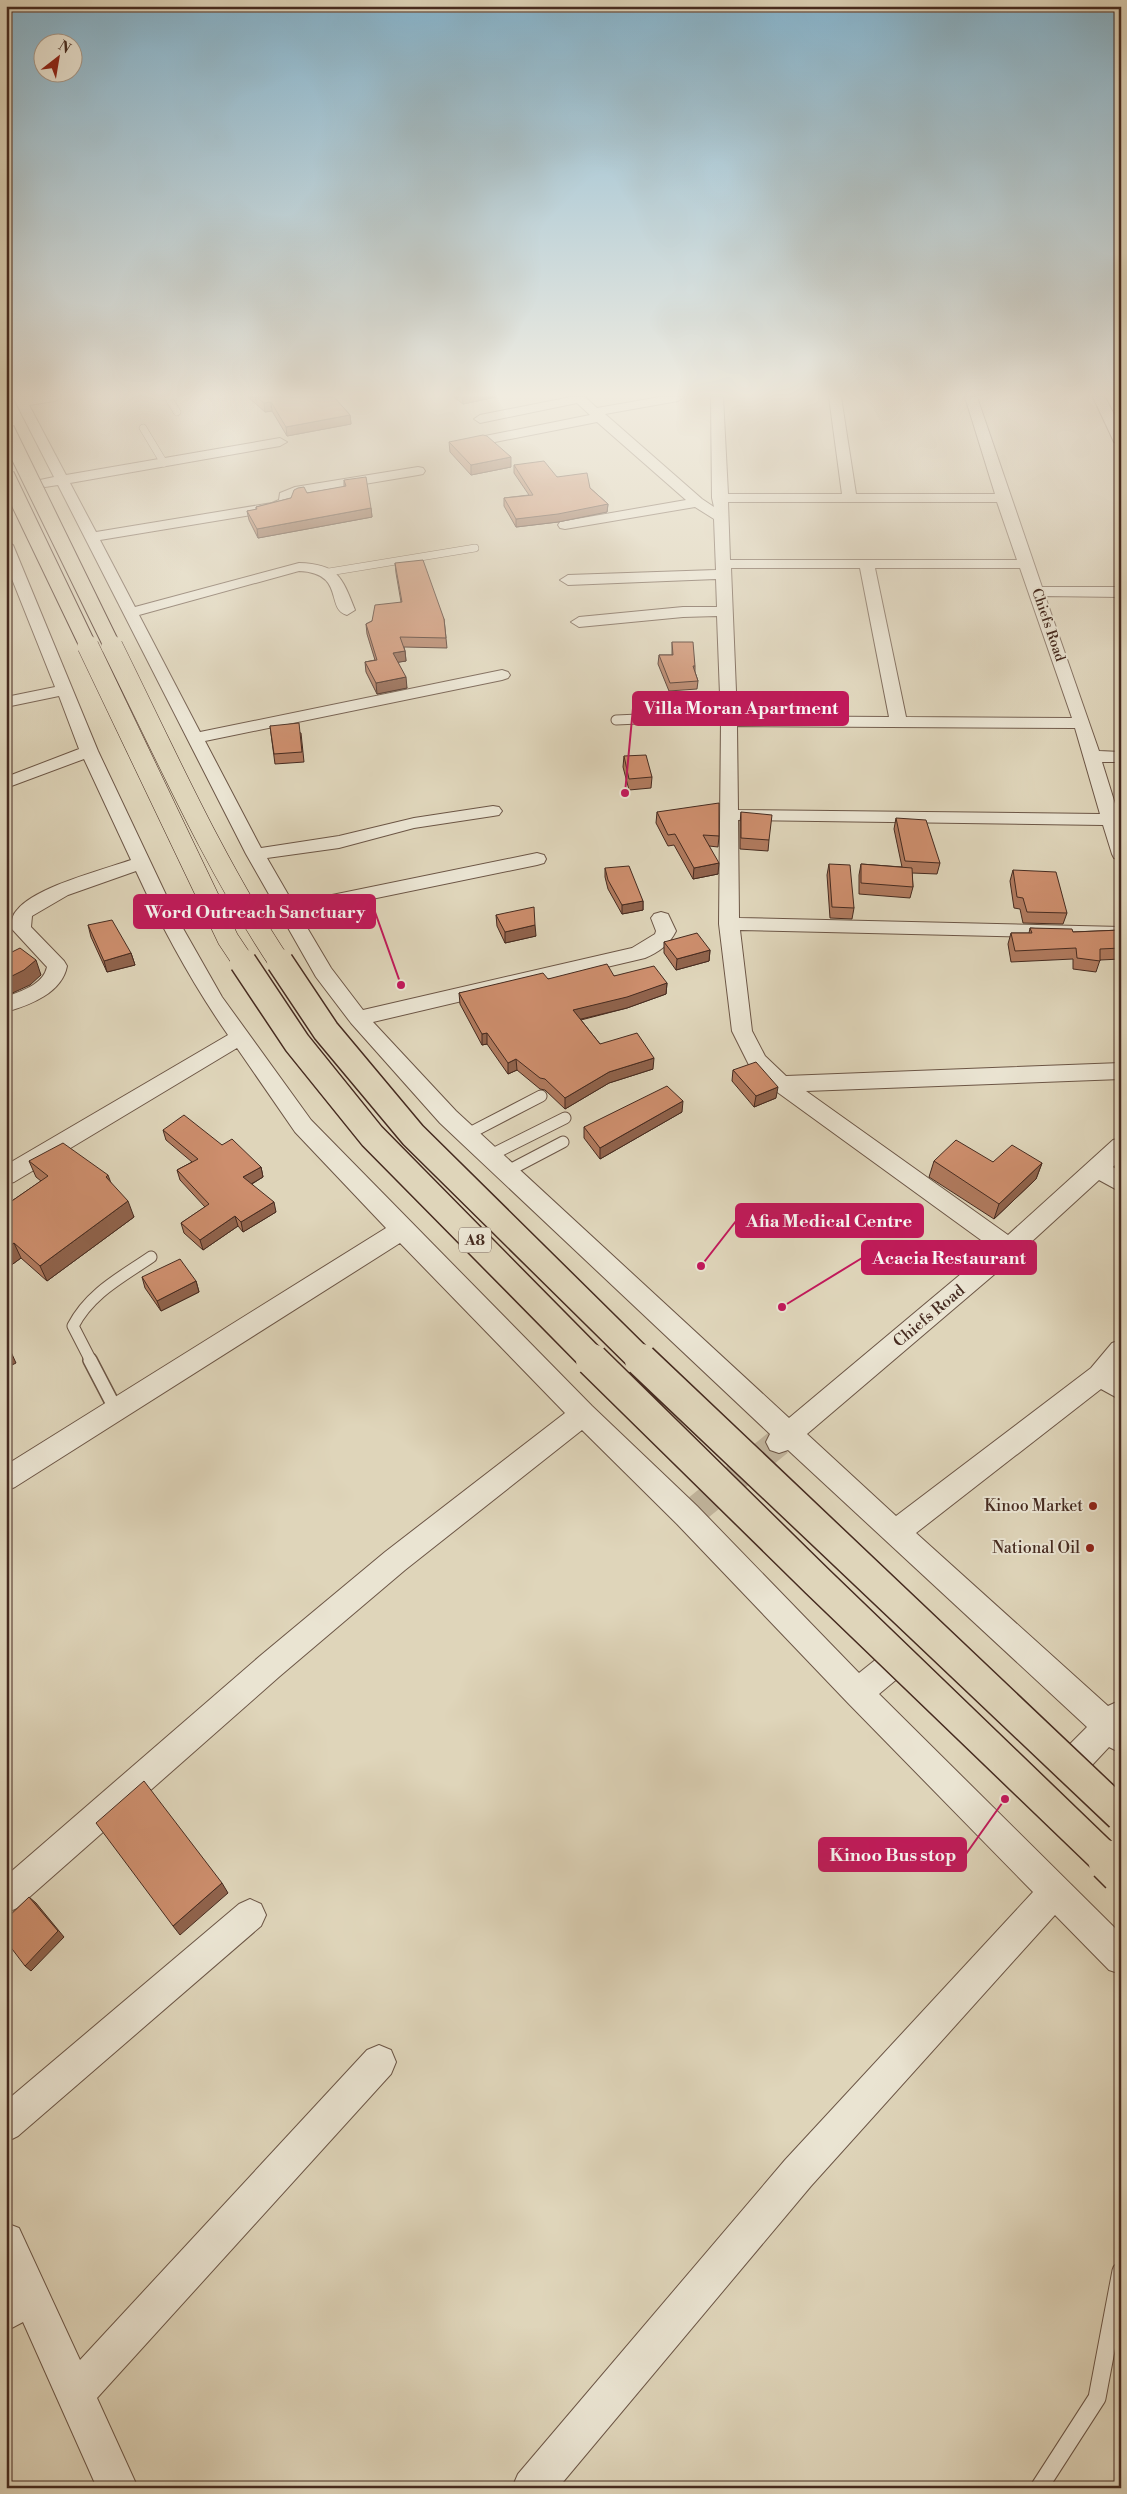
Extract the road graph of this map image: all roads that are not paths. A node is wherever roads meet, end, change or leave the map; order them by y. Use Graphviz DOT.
graph roads {
  1 [pos="24,513"];
  2 [pos="51,513"];
  3 [pos="83,513"];
  4 [pos="213,513"];
  5 [pos="632,513"];
  6 [pos="713,513"];
  7 [pos="720,513"];
  8 [pos="1009,513"];
  9 [pos="720,518"];
  10 [pos="565,525"];
  11 [pos="92,526"];
  12 [pos="7,547"];
  13 [pos="475,548"];
  14 [pos="867,564"];
  15 [pos="1027,564"];
  16 [pos="723,569"];
  17 [pos="329,572"];
  18 [pos="568,580"];
  19 [pos="1037,591"];
  20 [pos="1121,592"];
  21 [pos="347,610"];
  22 [pos="726,611"];
  23 [pos="130,613"];
  24 [pos="579,622"];
  25 [pos="135,657"];
  26 [pos="502,675"];
  27 [pos="65,690"];
  28 [pos="6,702"];
  29 [pos="729,718"];
  30 [pos="616,720"];
  31 [pos="899,722"];
  32 [pos="1082,723"];
  33 [pos="196,738"];
  34 [pos="89,751"];
  35 [pos="1092,756"];
  36 [pos="1121,757"];
  37 [pos="6,783"];
  38 [pos="493,811"];
  39 [pos="730,814"];
  40 [pos="1113,814"];
  41 [pos="256,854"];
  42 [pos="1121,854"];
  43 [pos="536,859"];
  44 [pos="141,863"];
  45 [pos="288,910"];
  46 [pos="661,918"];
  47 [pos="729,924"];
  48 [pos="14,931"];
  49 [pos="1121,932"];
  50 [pos="6,1005"];
  51 [pos="358,1018"];
  52 [pos="240,1037"];
  53 [pos="1121,1070"];
  54 [pos="781,1084"];
  55 [pos="541,1096"];
  56 [pos="564,1118"];
  57 [pos="466,1135"];
  58 [pos="563,1142"];
  59 [pos="1121,1146"];
  60 [pos="488,1156"];
  61 [pos="1098,1168"];
  62 [pos="506,1172"];
  63 [pos="6,1176"];
  64 [pos="1121,1183"];
  65 [pos="402,1230"];
  66 [pos="1009,1248"];
  67 [pos="151,1257"];
  68 [pos="1121,1350"];
  69 [pos="1100,1375"];
  70 [pos="1121,1389"];
  71 [pos="116,1410"];
  72 [pos="583,1414"];
  73 [pos="784,1439"];
  74 [pos="6,1479"];
  75 [pos="896,1532"];
  76 [pos="899,1659"];
  77 [pos="858,1693"];
  78 [pos="1117,1726"];
  79 [pos="1069,1767"];
  80 [pos="1121,1815"];
  81 [pos="1121,1873"];
  82 [pos="1055,1891"];
  83 [pos="6,1897"];
  84 [pos="250,1915"];
  85 [pos="1121,1958"];
  86 [pos="378,2062"];
  87 [pos="6,2124"];
  88 [pos="6,2241"];
  89 [pos="1121,2271"];
  90 [pos="18,2302"];
  91 [pos="75,2393"];
  92 [pos="118,2488"];
  93 [pos="532,2488"];
  94 [pos="1039,2488"];
  1 -- 76 [label="highway, A8, bridge"];
  2 -- 25 [label="highway, A8, bridge"];
  3 -- 11 [label="street"];
  4 -- 11 [label="street"];
  5 -- 10 [label="street"];
  6 -- 9 [label="street"];
  7 -- 9 [label="street"];
  8 -- 15 [label="street, Chiefs Road"];
  9 -- 16 [label="street"];
  11 -- 23 [label="street"];
  12 -- 27 [label="street"];
  13 -- 17 [label="lane"];
  14 -- 15 [label="street"];
  14 -- 16 [label="street"];
  14 -- 31 [label="street"];
  15 -- 19 [label="street, Chiefs Road"];
  16 -- 18 [label="street"];
  16 -- 22 [label="street"];
  17 -- 21 [label="street"];
  17 -- 23 [label="street"];
  19 -- 20 [label="street"];
  19 -- 32 [label="street, Chiefs Road"];
  22 -- 24 [label="street"];
  22 -- 29 [label="street"];
  23 -- 25 [label="street"];
  25 -- 33 [label="street"];
  25 -- 79 [label="highway, A8, bridge"];
  26 -- 33 [label="street"];
  27 -- 28 [label="street"];
  27 -- 34 [label="street"];
  29 -- 30 [label="lane"];
  29 -- 31 [label="street"];
  29 -- 39 [label="street"];
  31 -- 32 [label="street"];
  32 -- 35 [label="street, Chiefs Road"];
  33 -- 41 [label="street"];
  34 -- 37 [label="street"];
  34 -- 44 [label="street"];
  35 -- 36 [label="street"];
  35 -- 40 [label="street, Chiefs Road"];
  38 -- 41 [label="street"];
  39 -- 40 [label="street"];
  39 -- 47 [label="street"];
  40 -- 42 [label="street, Chiefs Road"];
  41 -- 45 [label="street"];
  43 -- 45 [label="street"];
  44 -- 48 [label="street"];
  44 -- 52 [label="street"];
  45 -- 51 [label="street"];
  46 -- 51 [label="street"];
  47 -- 49 [label="street"];
  47 -- 54 [label="street"];
  48 -- 50 [label="street"];
  51 -- 57 [label="street"];
  52 -- 63 [label="street"];
  52 -- 65 [label="street"];
  53 -- 54 [label="street"];
  54 -- 66 [label="street"];
  55 -- 57 [label="lane"];
  56 -- 60 [label="lane"];
  57 -- 60 [label="street"];
  58 -- 62 [label="lane"];
  59 -- 61 [label="street, Chiefs Road"];
  60 -- 62 [label="street"];
  61 -- 64 [label="street"];
  61 -- 66 [label="street, Chiefs Road"];
  62 -- 73 [label="street"];
  65 -- 71 [label="street"];
  65 -- 72 [label="street"];
  66 -- 73 [label="street, Chiefs Road"];
  67 -- 71 [label="lane"];
  68 -- 69 [label="street"];
  69 -- 70 [label="street"];
  69 -- 75 [label="street"];
  71 -- 74 [label="street"];
  72 -- 77 [label="street"];
  72 -- 83 [label="street"];
  73 -- 75 [label="street"];
  75 -- 78 [label="street"];
  76 -- 77 [label="street"];
  76 -- 81 [label="highway, A8, bridge"];
  77 -- 82 [label="street"];
  78 -- 79 [label="street"];
  79 -- 80 [label="highway, A8, bridge"];
  82 -- 85 [label="street"];
  82 -- 93 [label="street"];
  84 -- 87 [label="street"];
  86 -- 91 [label="street"];
  88 -- 90 [label="street"];
  89 -- 94 [label="lane"];
  90 -- 91 [label="street"];
  91 -- 92 [label="street"];
}
